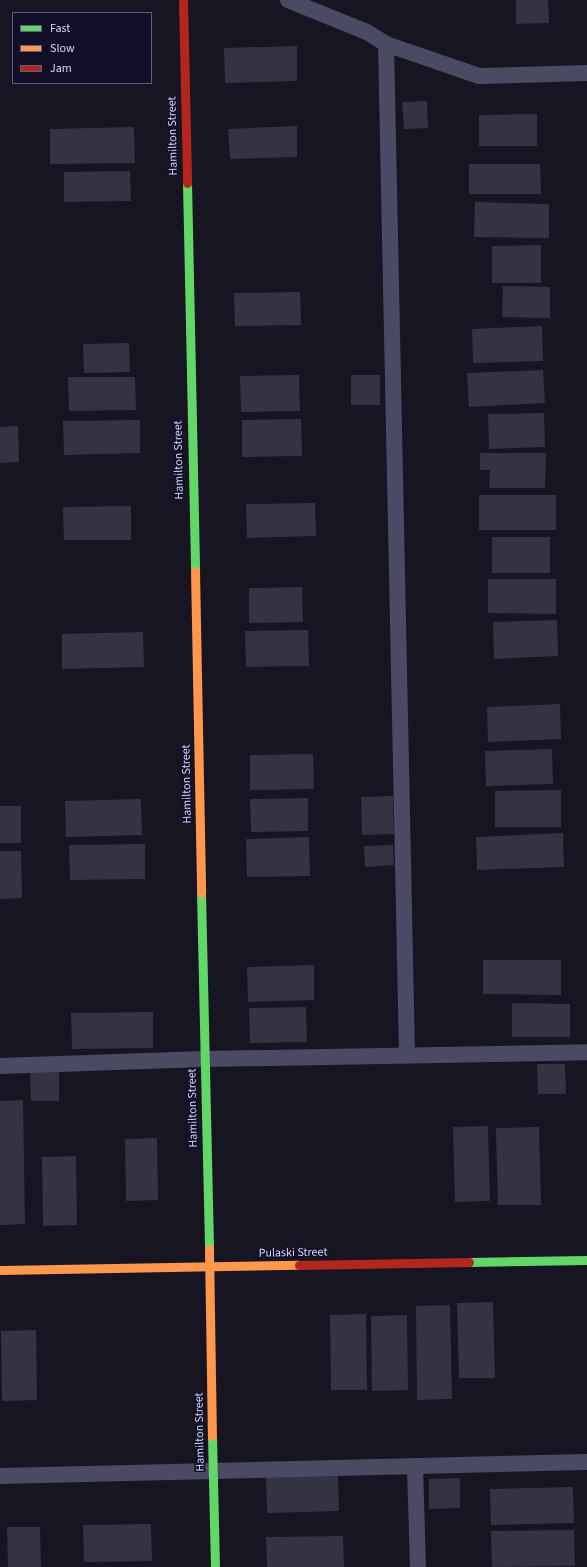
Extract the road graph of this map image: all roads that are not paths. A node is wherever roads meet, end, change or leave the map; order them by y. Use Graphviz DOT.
graph roads {
  1 [pos="183,0"];
  2 [pos="288,0"];
  3 [pos="386,44"];
  4 [pos="587,73"];
  5 [pos="587,1052"];
  6 [pos="407,1056"];
  7 [pos="204,1059"];
  8 [pos="0,1066"];
  9 [pos="587,1260"];
  10 [pos="209,1267"];
  11 [pos="0,1270"];
  12 [pos="587,1462"];
  13 [pos="415,1467"];
  14 [pos="212,1471"];
  15 [pos="0,1476"];
  16 [pos="215,1567"];
  17 [pos="418,1567"];
  1 -- 7 [label="street, Hamilton Street"];
  2 -- 3 [label="lane"];
  3 -- 4 [label="lane"];
  3 -- 6 [label="lane"];
  5 -- 6 [label="lane"];
  6 -- 7 [label="lane"];
  7 -- 8 [label="lane"];
  7 -- 10 [label="street, Hamilton Street"];
  9 -- 10 [label="street, Pulaski Street"];
  10 -- 11 [label="street, Pulaski Street"];
  10 -- 14 [label="street, Hamilton Street"];
  12 -- 13 [label="lane"];
  13 -- 14 [label="lane"];
  13 -- 17 [label="lane"];
  14 -- 15 [label="lane"];
  14 -- 16 [label="street, Hamilton Street"];
}
